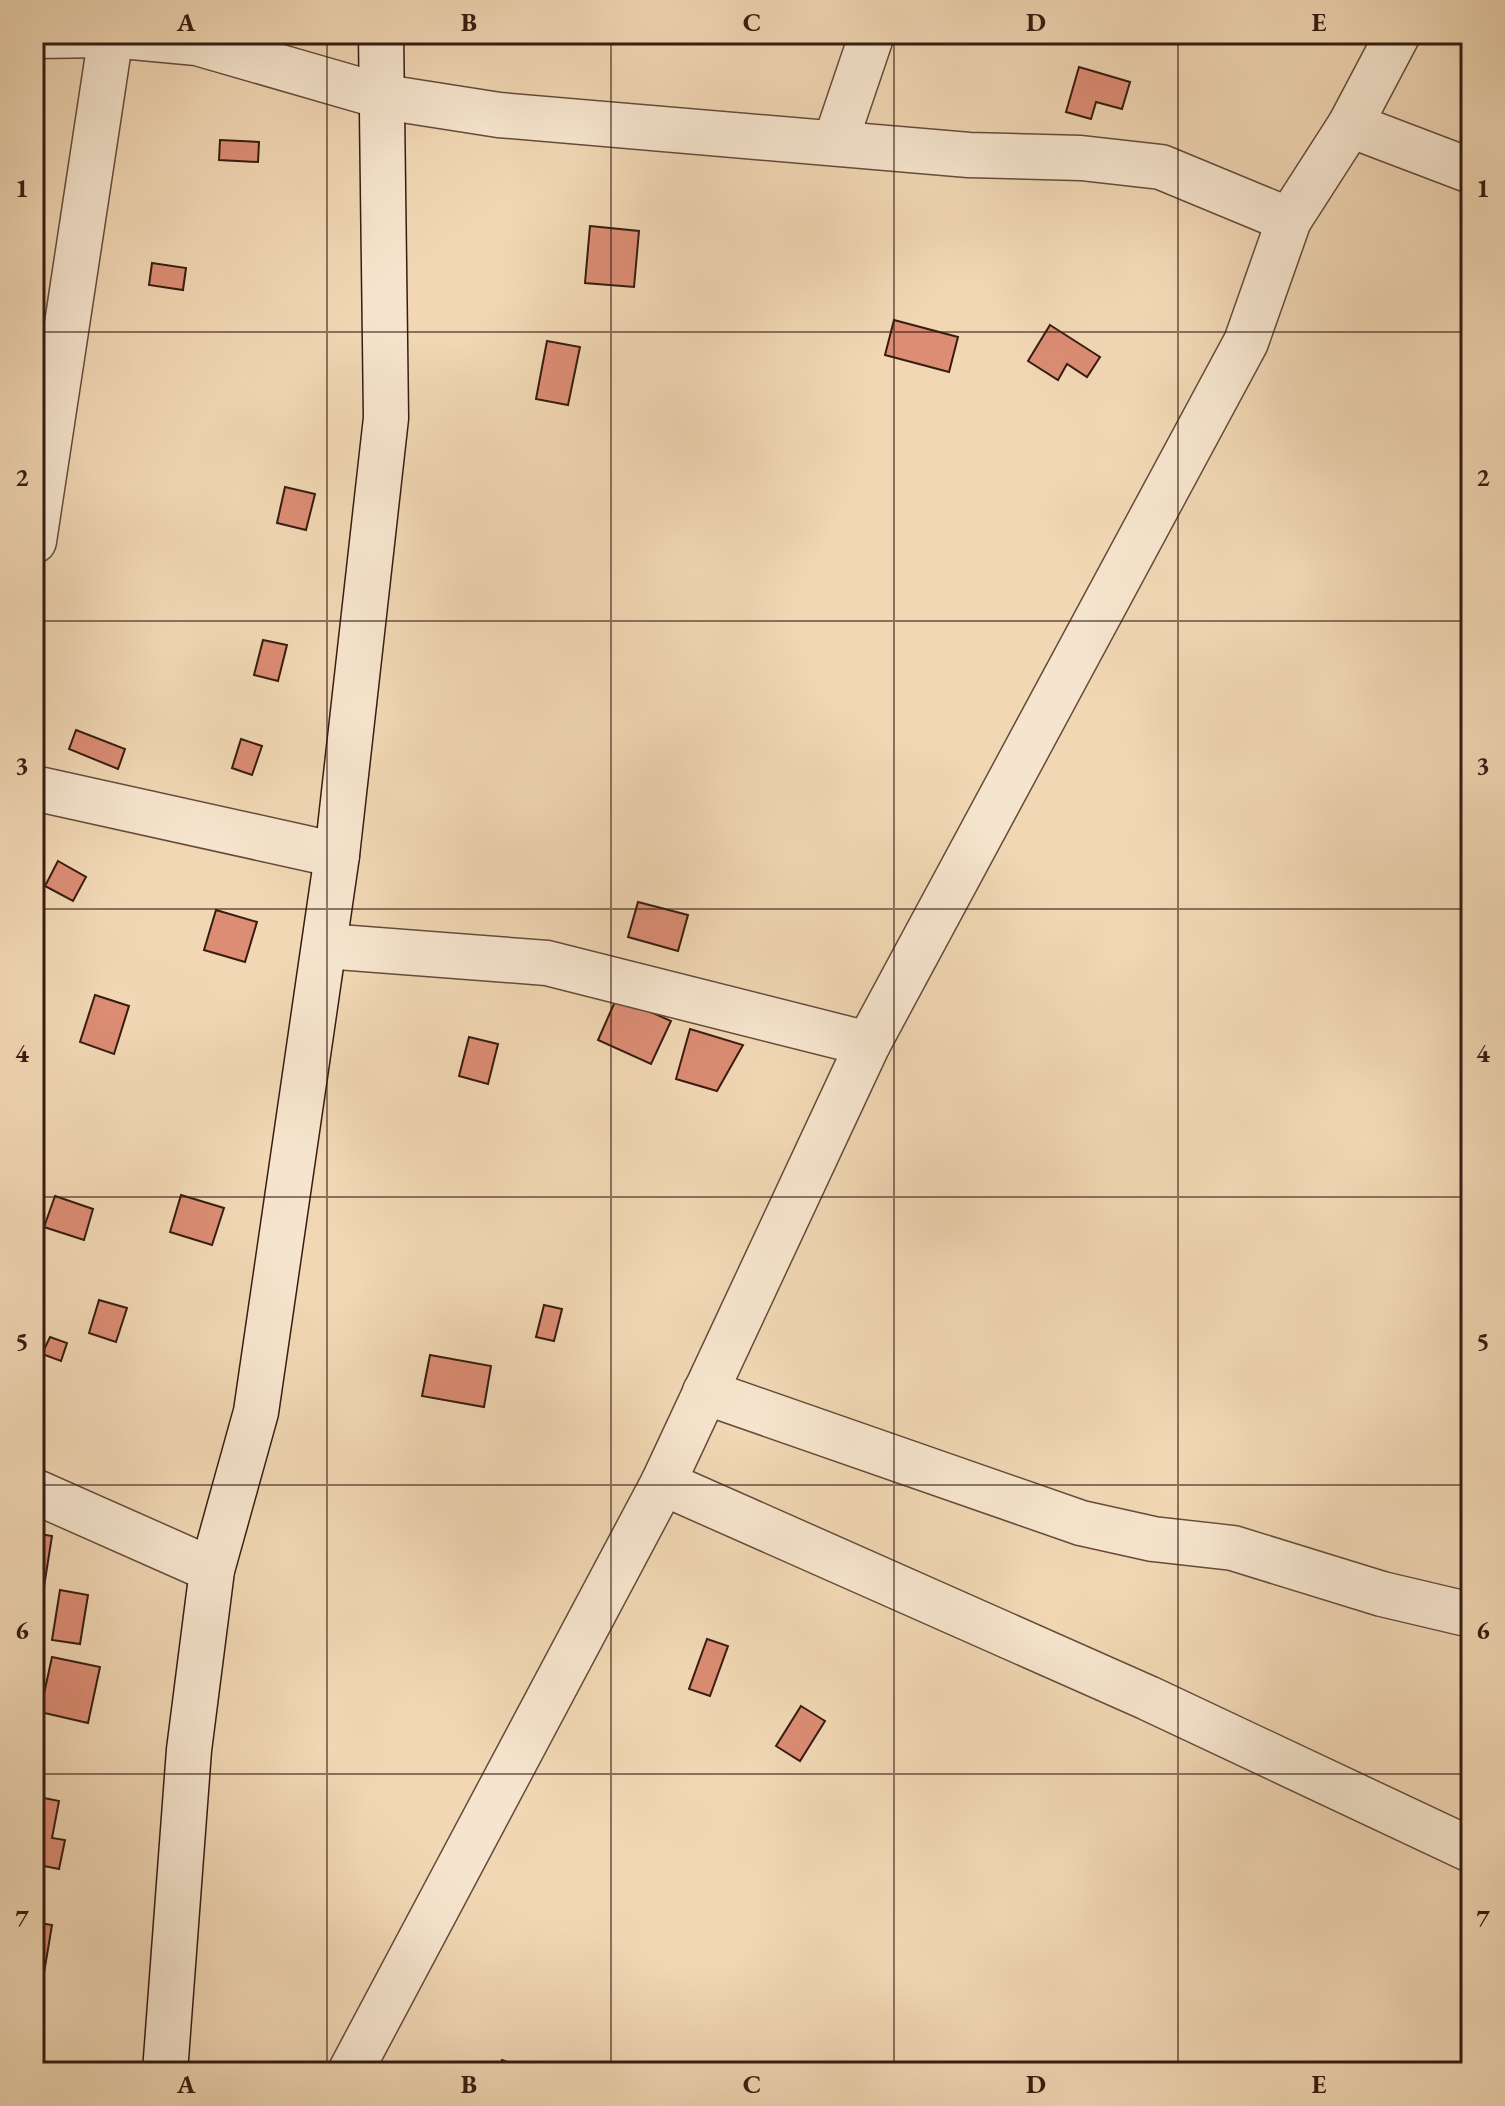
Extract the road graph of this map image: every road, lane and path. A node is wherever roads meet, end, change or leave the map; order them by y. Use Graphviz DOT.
graph roads {
  1 [pos="381,34"];
  2 [pos="872,34"];
  3 [pos="1398,34"];
  4 [pos="111,35"];
  5 [pos="34,36"];
  6 [pos="384,97"];
  7 [pos="1350,125"];
  8 [pos="835,143"];
  9 [pos="1471,171"];
  10 [pos="1289,220"];
  11 [pos="34,541"];
  12 [pos="34,788"];
  13 [pos="337,855"];
  14 [pos="325,946"];
  15 [pos="868,1044"];
  16 [pos="705,1392"];
  17 [pos="663,1483"];
  18 [pos="34,1491"];
  19 [pos="212,1570"];
  20 [pos="1471,1615"];
  21 [pos="1471,1850"];
  22 [pos="165,2072"];
  23 [pos="350,2072"];
  1 -- 6 [label="street"];
  2 -- 8 [label="street"];
  3 -- 7 [label="street"];
  4 -- 5 [label="street"];
  4 -- 6 [label="street"];
  4 -- 11 [label="street"];
  6 -- 8 [label="street"];
  6 -- 13 [label="street"];
  7 -- 9 [label="street"];
  7 -- 10 [label="street"];
  8 -- 10 [label="street"];
  10 -- 15 [label="street"];
  12 -- 13 [label="street"];
  13 -- 14 [label="street"];
  14 -- 15 [label="street"];
  14 -- 19 [label="street"];
  15 -- 16 [label="street"];
  16 -- 17 [label="street"];
  16 -- 20 [label="street"];
  17 -- 21 [label="street"];
  17 -- 23 [label="street"];
  18 -- 19 [label="street"];
  19 -- 22 [label="street"];
}
